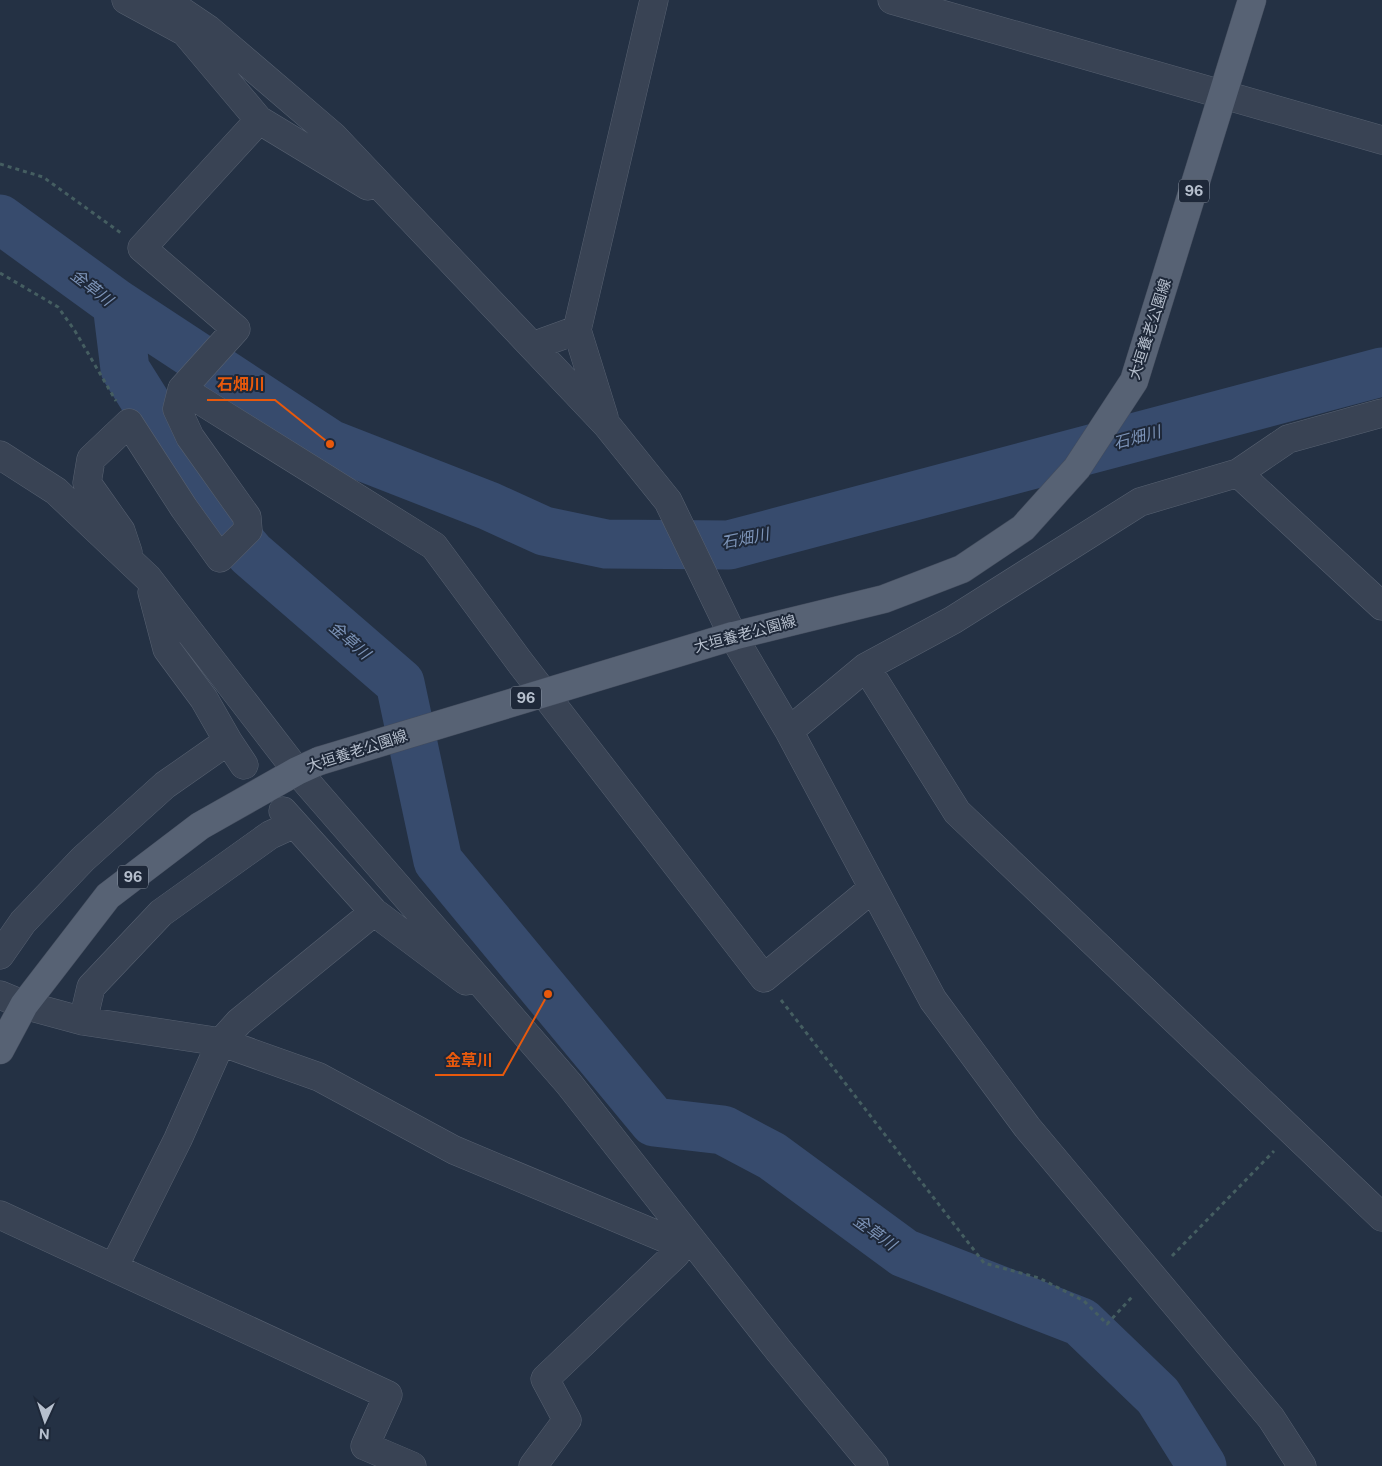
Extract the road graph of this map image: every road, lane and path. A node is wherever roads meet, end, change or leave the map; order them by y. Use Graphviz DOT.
graph roads {
  1 [pos="126,0"];
  2 [pos="165,0"];
  3 [pos="654,0"];
  4 [pos="892,0"];
  5 [pos="1252,0"];
  6 [pos="1224,94"];
  7 [pos="259,120"];
  8 [pos="1382,140"];
  9 [pos="0,164"];
  10 [pos="397,204"];
  11 [pos="142,248"];
  12 [pos="0,273"];
  13 [pos="576,330"];
  14 [pos="533,346"];
  15 [pos="182,389"];
  16 [pos="1382,414"];
  17 [pos="129,423"];
  18 [pos="606,424"];
  19 [pos="0,455"];
  20 [pos="1238,473"];
  21 [pos="140,571"];
  22 [pos="1382,606"];
  23 [pos="733,636"];
  24 [pos="866,667"];
  25 [pos="789,731"];
  26 [pos="228,740"];
  27 [pos="244,765"];
  28 [pos="308,766"];
  29 [pos="873,888"];
  30 [pos="374,912"];
  31 [pos="0,955"];
  32 [pos="764,978"];
  33 [pos="494,997"];
  34 [pos="12,1000"];
  35 [pos="84,1021"];
  36 [pos="221,1042"];
  37 [pos="0,1050"];
  38 [pos="569,1084"];
  39 [pos="1293,1132"];
  40 [pos="0,1215"];
  41 [pos="1382,1217"];
  42 [pos="672,1246"];
  43 [pos="1170,1259"];
  44 [pos="114,1267"];
  45 [pos="1132,1297"];
  46 [pos="780,1351"];
  47 [pos="412,1466"];
  48 [pos="533,1466"];
  49 [pos="874,1466"];
  50 [pos="1302,1466"];
  1 -- 7 [label="street"];
  2 -- 10 [label="street"];
  3 -- 13 [label="street"];
  4 -- 6 [label="street"];
  5 -- 6 [label="main road, 大垣養老公園線 / 96"];
  6 -- 8 [label="street"];
  6 -- 23 [label="main road, 大垣養老公園線 / 96"];
  7 -- 10 [label="street"];
  7 -- 11 [label="street"];
  9 -- 11 [label="path"];
  10 -- 14 [label="street"];
  11 -- 15 [label="street"];
  12 -- 17 [label="path"];
  13 -- 14 [label="street"];
  13 -- 18 [label="street"];
  14 -- 18 [label="street"];
  15 -- 17 [label="street"];
  15 -- 32 [label="street"];
  16 -- 20 [label="street"];
  17 -- 21 [label="street"];
  18 -- 23 [label="street"];
  19 -- 21 [label="street"];
  20 -- 22 [label="street"];
  20 -- 24 [label="street"];
  21 -- 26 [label="street"];
  21 -- 28 [label="street"];
  23 -- 25 [label="street"];
  23 -- 28 [label="main road, 大垣養老公園線 / 96, bridge"];
  24 -- 25 [label="street"];
  24 -- 39 [label="street"];
  25 -- 29 [label="street"];
  26 -- 27 [label="street"];
  26 -- 31 [label="street"];
  28 -- 33 [label="street"];
  28 -- 34 [label="main road, 大垣養老公園線 / 96"];
  29 -- 32 [label="street"];
  29 -- 50 [label="street"];
  30 -- 33 [label="street"];
  30 -- 35 [label="street"];
  30 -- 36 [label="street"];
  32 -- 45 [label="path"];
  33 -- 38 [label="street"];
  34 -- 35 [label="street"];
  34 -- 37 [label="main road, 大垣養老公園線 / 96"];
  35 -- 36 [label="street"];
  36 -- 42 [label="street"];
  36 -- 44 [label="street"];
  38 -- 42 [label="street"];
  38 -- 46 [label="street"];
  39 -- 41 [label="street"];
  39 -- 43 [label="path"];
  40 -- 44 [label="street"];
  42 -- 46 [label="street"];
  42 -- 48 [label="street"];
  44 -- 47 [label="street"];
  46 -- 49 [label="street"];
}
